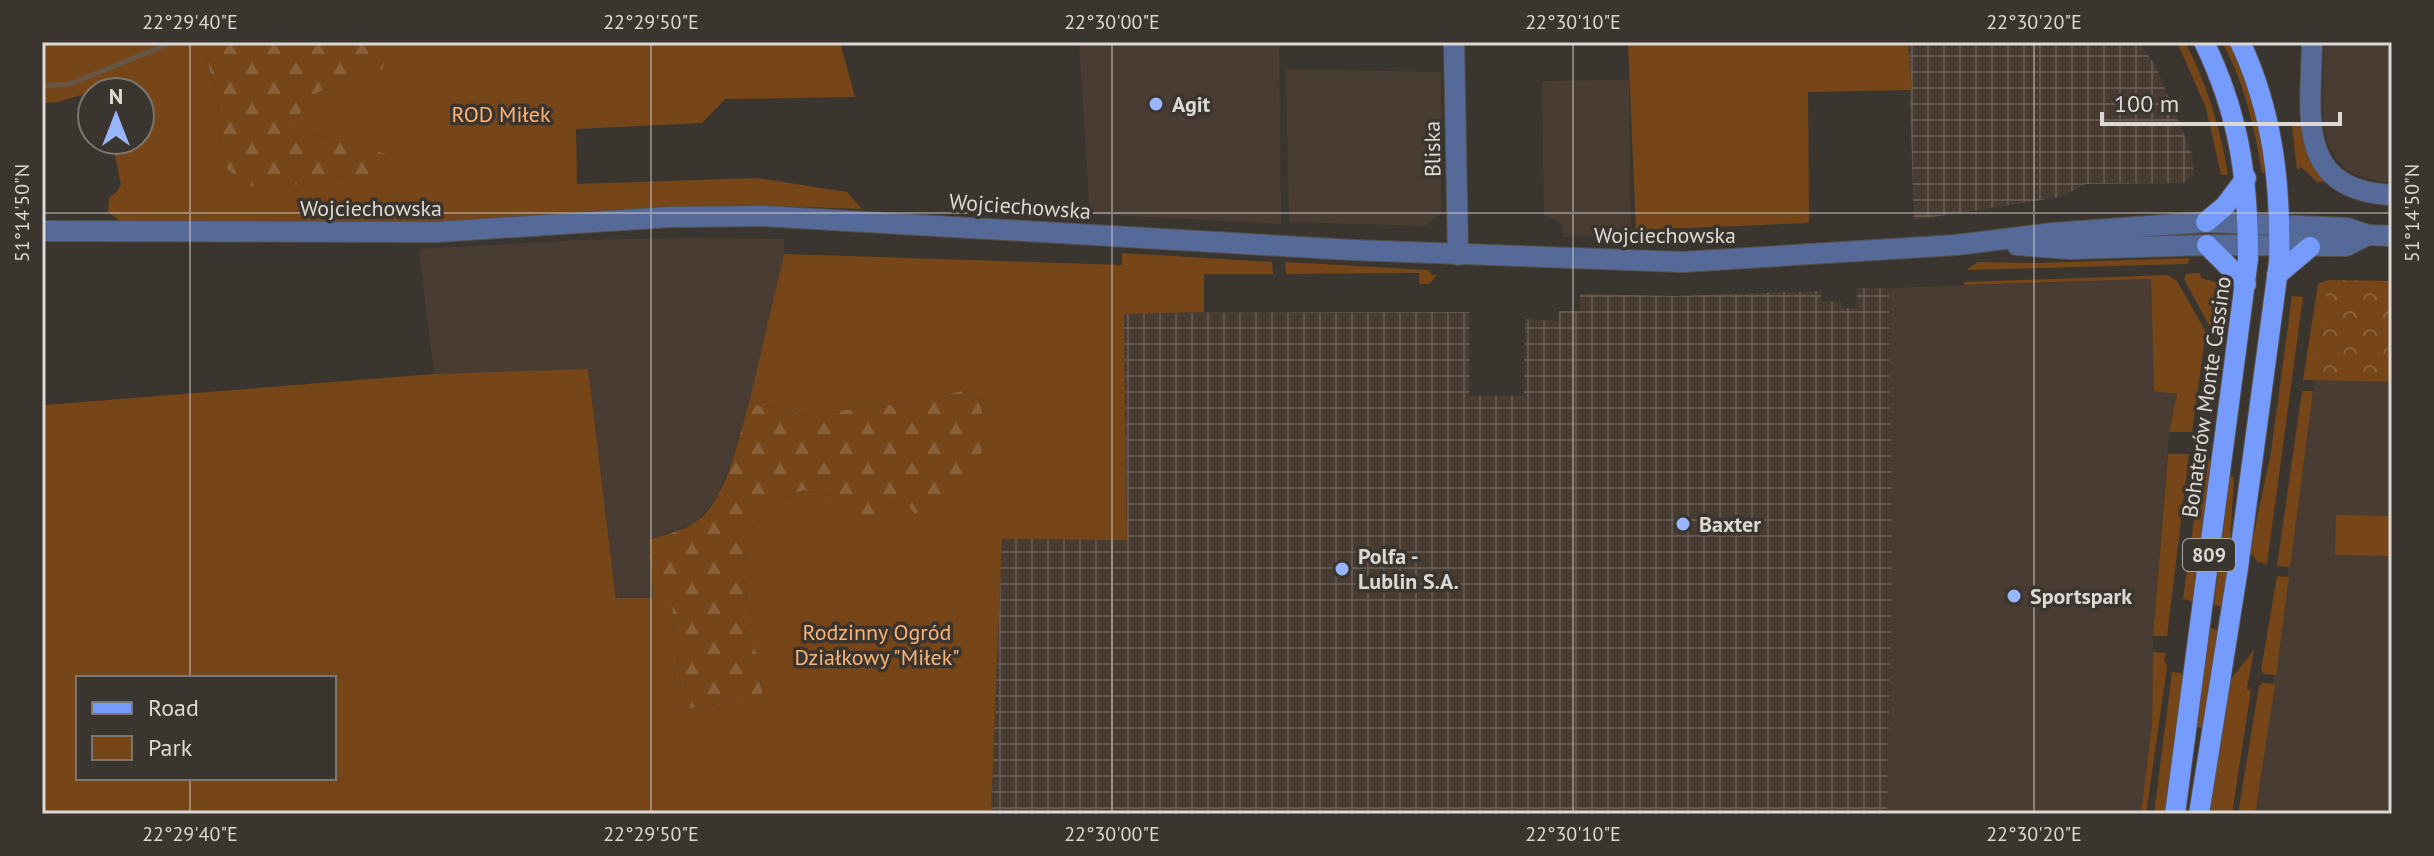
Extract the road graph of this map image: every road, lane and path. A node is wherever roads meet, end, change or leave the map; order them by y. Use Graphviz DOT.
graph roads {
  1 [pos="1454,42"];
  2 [pos="2204,42"];
  3 [pos="2240,42"];
  4 [pos="2312,42"];
  5 [pos="2246,178"];
  6 [pos="2392,195"];
  7 [pos="2206,222"];
  8 [pos="2248,223"];
  9 [pos="42,231"];
  10 [pos="2279,235"];
  11 [pos="2368,235"];
  12 [pos="2392,236"];
  13 [pos="1993,241"];
  14 [pos="2248,244"];
  15 [pos="2207,245"];
  16 [pos="2310,247"];
  17 [pos="1458,255"];
  18 [pos="2277,275"];
  19 [pos="2246,284"];
  20 [pos="2175,814"];
  21 [pos="2199,814"];
  1 -- 17 [label="street, Bliska"];
  2 -- 5 [label="main road, 809"];
  3 -- 10 [label="main road, 809"];
  4 -- 6 [label="street"];
  5 -- 7 [label="main road"];
  5 -- 8 [label="main road, 809"];
  7 -- 8 [label="street, Wojciechowska"];
  7 -- 13 [label="street, Wojciechowska"];
  8 -- 10 [label="street, Wojciechowska"];
  8 -- 14 [label="main road, Bohaterów Monte Cassino / 809"];
  9 -- 17 [label="street, Wojciechowska"];
  10 -- 11 [label="street, Wojciechowska"];
  10 -- 14 [label="street, Wojciechowska"];
  10 -- 16 [label="street, Wojciechowska"];
  10 -- 18 [label="main road, 809"];
  11 -- 12 [label="street, Wojciechowska"];
  11 -- 16 [label="street, Wojciechowska"];
  13 -- 15 [label="street, Wojciechowska"];
  13 -- 17 [label="street, Wojciechowska"];
  14 -- 15 [label="street, Wojciechowska"];
  14 -- 19 [label="main road, Bohaterów Monte Cassino / 809"];
  15 -- 19 [label="main road"];
  16 -- 18 [label="main road"];
  18 -- 21 [label="main road, 809"];
  19 -- 20 [label="main road, Bohaterów Monte Cassino / 809"];
}
